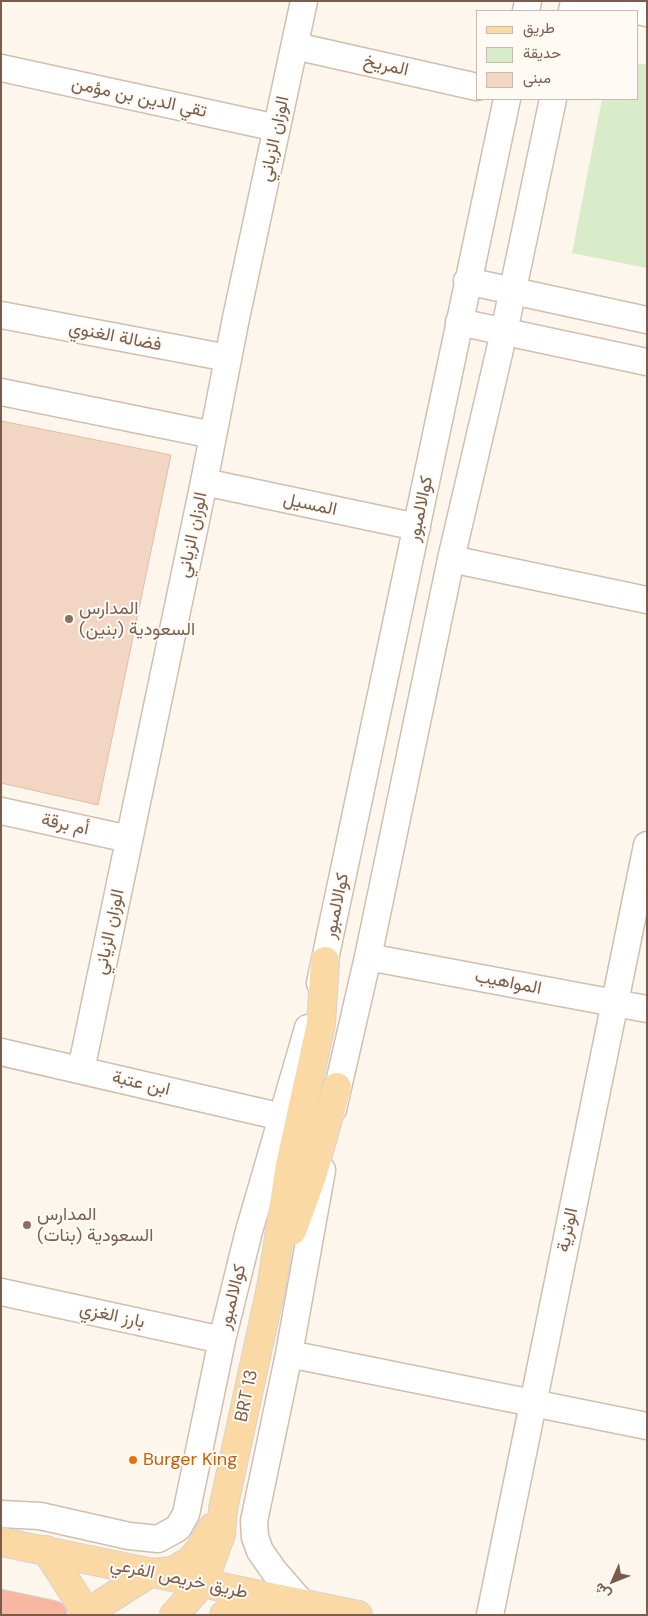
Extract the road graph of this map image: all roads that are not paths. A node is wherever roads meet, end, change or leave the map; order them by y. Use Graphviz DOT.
graph roads {
  1 [pos="304,1"];
  2 [pos="595,1"];
  3 [pos="631,10"];
  4 [pos="295,46"];
  5 [pos="1,68"];
  6 [pos="476,87"];
  7 [pos="508,100"];
  8 [pos="554,100"];
  9 [pos="278,128"];
  10 [pos="467,281"];
  11 [pos="513,291"];
  12 [pos="1,315"];
  13 [pos="647,320"];
  14 [pos="459,322"];
  15 [pos="504,332"];
  16 [pos="228,358"];
  17 [pos="647,362"];
  18 [pos="1,392"];
  19 [pos="213,435"];
  20 [pos="204,482"];
  21 [pos="417,527"];
  22 [pos="451,559"];
  23 [pos="647,600"];
  24 [pos="1,811"];
  25 [pos="129,839"];
  26 [pos="647,845"];
  27 [pos="368,957"];
  28 [pos="325,961"];
  29 [pos="616,1003"];
  30 [pos="647,1009"];
  31 [pos="1,1052"];
  32 [pos="81,1070"];
  33 [pos="338,1087"];
  34 [pos="282,1117"];
  35 [pos="272,1283"];
  36 [pos="1,1292"];
  37 [pos="222,1340"];
  38 [pos="289,1354"];
  39 [pos="532,1404"];
  40 [pos="647,1426"];
  41 [pos="223,1509"];
  42 [pos="1,1514"];
  43 [pos="1,1542"];
  44 [pos="46,1550"];
  45 [pos="142,1578"];
  46 [pos="187,1600"];
  47 [pos="295,1602"];
  48 [pos="1,1604"];
  49 [pos="234,1610"];
  50 [pos="53,1615"];
  51 [pos="88,1615"];
  52 [pos="358,1615"];
  53 [pos="490,1615"];
  1 -- 4 [label="street, الوزان الزياني"];
  2 -- 3 [label="street"];
  4 -- 6 [label="street, المريخ"];
  4 -- 9 [label="street, الوزان الزياني"];
  5 -- 9 [label="street, تقي الدين بن مؤمن"];
  7 -- 10 [label="street, كوالالمبور"];
  8 -- 11 [label="street"];
  9 -- 16 [label="street, الوزان الزياني"];
  10 -- 11 [label="street"];
  10 -- 14 [label="street, كوالالمبور"];
  11 -- 13 [label="street"];
  11 -- 15 [label="street"];
  12 -- 16 [label="street, فضالة الغنوي"];
  14 -- 15 [label="street"];
  14 -- 21 [label="street, كوالالمبور"];
  15 -- 17 [label="street"];
  15 -- 22 [label="street"];
  16 -- 19 [label="street, الوزان الزياني"];
  18 -- 19 [label="street"];
  19 -- 20 [label="street, الوزان الزياني"];
  20 -- 21 [label="street, المسيل"];
  20 -- 25 [label="street, الوزان الزياني"];
  21 -- 28 [label="street, كوالالمبور"];
  22 -- 23 [label="street"];
  22 -- 27 [label="street"];
  24 -- 25 [label="street, أم برقة"];
  25 -- 32 [label="street, الوزان الزياني"];
  26 -- 29 [label="street, الوترية"];
  27 -- 29 [label="street, المواهيب"];
  27 -- 33 [label="street"];
  28 -- 34 [label="street, كوالالمبور"];
  28 -- 35 [label="main road"];
  29 -- 30 [label="street, المواهيب"];
  29 -- 39 [label="street, الوترية"];
  31 -- 32 [label="street, ابن عتبة"];
  32 -- 34 [label="street, ابن عتبة"];
  33 -- 35 [label="main road"];
  33 -- 38 [label="street"];
  34 -- 37 [label="street, كوالالمبور"];
  35 -- 41 [label="main road, BRT 13"];
  36 -- 37 [label="street, بارز الغزي"];
  37 -- 42 [label="street, كوالالمبور"];
  38 -- 39 [label="street"];
  38 -- 47 [label="street"];
  39 -- 40 [label="street"];
  39 -- 53 [label="street, الوترية"];
  41 -- 45 [label="main road, BRT 13"];
  41 -- 46 [label="main road, BRT 13"];
  43 -- 44 [label="main road, طريق خريص الفرعي"];
  44 -- 45 [label="main road, طريق خريص الفرعي"];
  44 -- 51 [label="main road"];
  45 -- 46 [label="main road, طريق خريص الفرعي"];
  45 -- 51 [label="main road"];
  46 -- 47 [label="main road, طريق خريص الفرعي"];
  47 -- 49 [label="main road"];
  47 -- 52 [label="main road, طريق خريص الفرعي"];
  48 -- 50 [label="highway"];
}
